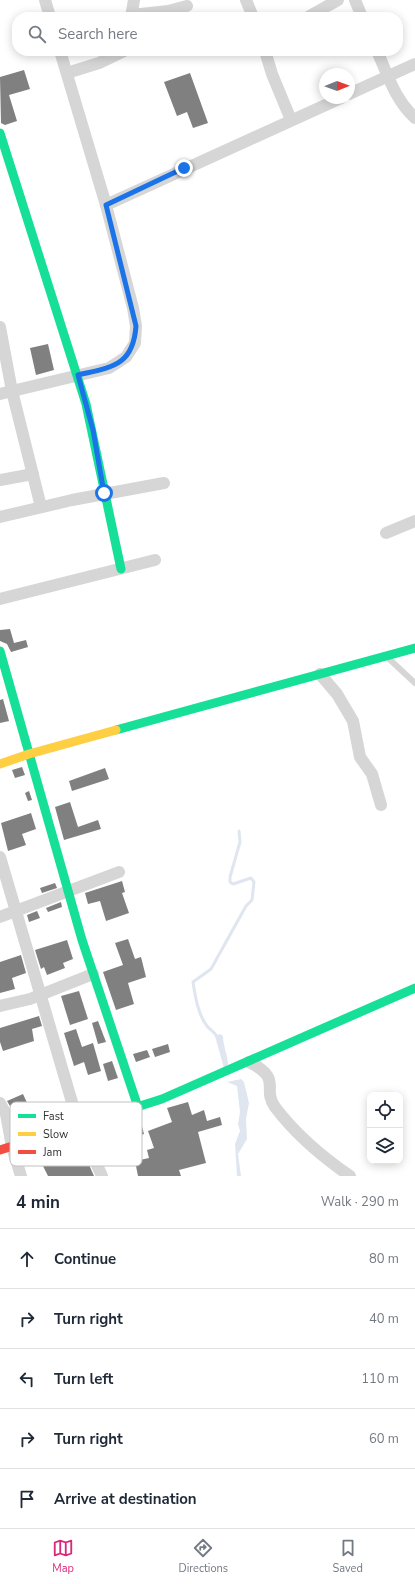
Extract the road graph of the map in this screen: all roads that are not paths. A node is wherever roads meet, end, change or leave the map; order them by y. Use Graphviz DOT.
graph roads {
  1 [pos="45,0"];
  2 [pos="134,0"];
  3 [pos="246,0"];
  4 [pos="338,0"];
  5 [pos="355,0"];
  6 [pos="191,3"];
  7 [pos="49,12"];
  8 [pos="132,12"];
  9 [pos="161,12"];
  10 [pos="180,12"];
  11 [pos="251,12"];
  12 [pos="317,12"];
  13 [pos="360,12"];
  14 [pos="62,56"];
  15 [pos="112,56"];
  16 [pos="267,56"];
  17 [pos="379,56"];
  18 [pos="415,64"];
  19 [pos="67,73"];
  20 [pos="388,77"];
  21 [pos="355,91"];
  22 [pos="327,104"];
  23 [pos="415,118"];
  24 [pos="291,120"];
  25 [pos="0,134"];
  26 [pos="2,155"];
  27 [pos="106,205"];
  28 [pos="0,327"];
  29 [pos="78,375"];
  30 [pos="6,392"];
  31 [pos="33,474"];
  32 [pos="0,480"];
  33 [pos="164,483"];
  34 [pos="104,493"];
  35 [pos="41,507"];
  36 [pos="0,517"];
  37 [pos="415,521"];
  38 [pos="386,532"];
  39 [pos="155,560"];
  40 [pos="121,569"];
  41 [pos="0,599"];
  42 [pos="415,648"];
  43 [pos="0,651"];
  44 [pos="386,656"];
  45 [pos="320,674"];
  46 [pos="415,683"];
  47 [pos="4,685"];
  48 [pos="29,754"];
  49 [pos="0,764"];
  50 [pos="382,805"];
  51 [pos="0,857"];
  52 [pos="119,872"];
  53 [pos="68,892"];
  54 [pos="15,911"];
  55 [pos="0,917"];
  56 [pos="93,974"];
  57 [pos="415,988"];
  58 [pos="41,994"];
  59 [pos="0,1006"];
  60 [pos="249,1062"];
  61 [pos="73,1102"];
  62 [pos="137,1102"];
  63 [pos="0,1103"];
  64 [pos="142,1105"];
  65 [pos="10,1136"];
  66 [pos="10,1148"];
  67 [pos="0,1150"];
  68 [pos="18,1166"];
  69 [pos="98,1166"];
  70 [pos="21,1176"];
  71 [pos="102,1176"];
  72 [pos="350,1176"];
  1 -- 7 [label="street"];
  2 -- 8 [label="street"];
  3 -- 11 [label="street"];
  4 -- 12 [label="street"];
  5 -- 13 [label="street"];
  6 -- 9 [label="street"];
  6 -- 10 [label="street"];
  14 -- 19 [label="street"];
  15 -- 19 [label="street"];
  16 -- 24 [label="street"];
  17 -- 20 [label="street"];
  18 -- 20 [label="street"];
  19 -- 27 [label="street"];
  20 -- 21 [label="street"];
  20 -- 23 [label="street"];
  22 -- 24 [label="street"];
  24 -- 27 [label="street"];
  25 -- 26 [label="street"];
  26 -- 29 [label="street"];
  27 -- 29 [label="street"];
  28 -- 30 [label="street"];
  29 -- 30 [label="street"];
  29 -- 34 [label="street"];
  30 -- 31 [label="street"];
  31 -- 32 [label="street"];
  31 -- 35 [label="street"];
  33 -- 34 [label="street"];
  34 -- 35 [label="street"];
  34 -- 40 [label="street"];
  35 -- 36 [label="street"];
  37 -- 38 [label="street"];
  39 -- 40 [label="street"];
  40 -- 41 [label="street"];
  42 -- 44 [label="street"];
  43 -- 47 [label="street"];
  44 -- 45 [label="street"];
  44 -- 46 [label="lane"];
  45 -- 48 [label="street"];
  45 -- 50 [label="street"];
  47 -- 48 [label="street"];
  48 -- 49 [label="street"];
  48 -- 53 [label="street"];
  51 -- 54 [label="street"];
  52 -- 53 [label="street"];
  53 -- 54 [label="street"];
  53 -- 56 [label="street"];
  54 -- 55 [label="street"];
  54 -- 58 [label="street"];
  56 -- 58 [label="street"];
  56 -- 62 [label="street"];
  57 -- 60 [label="street"];
  58 -- 59 [label="street"];
  58 -- 61 [label="street"];
  60 -- 64 [label="street"];
  60 -- 72 [label="street"];
  63 -- 65 [label="street"];
  66 -- 67 [label="street"];
  68 -- 70 [label="street"];
  69 -- 71 [label="street"];
}
